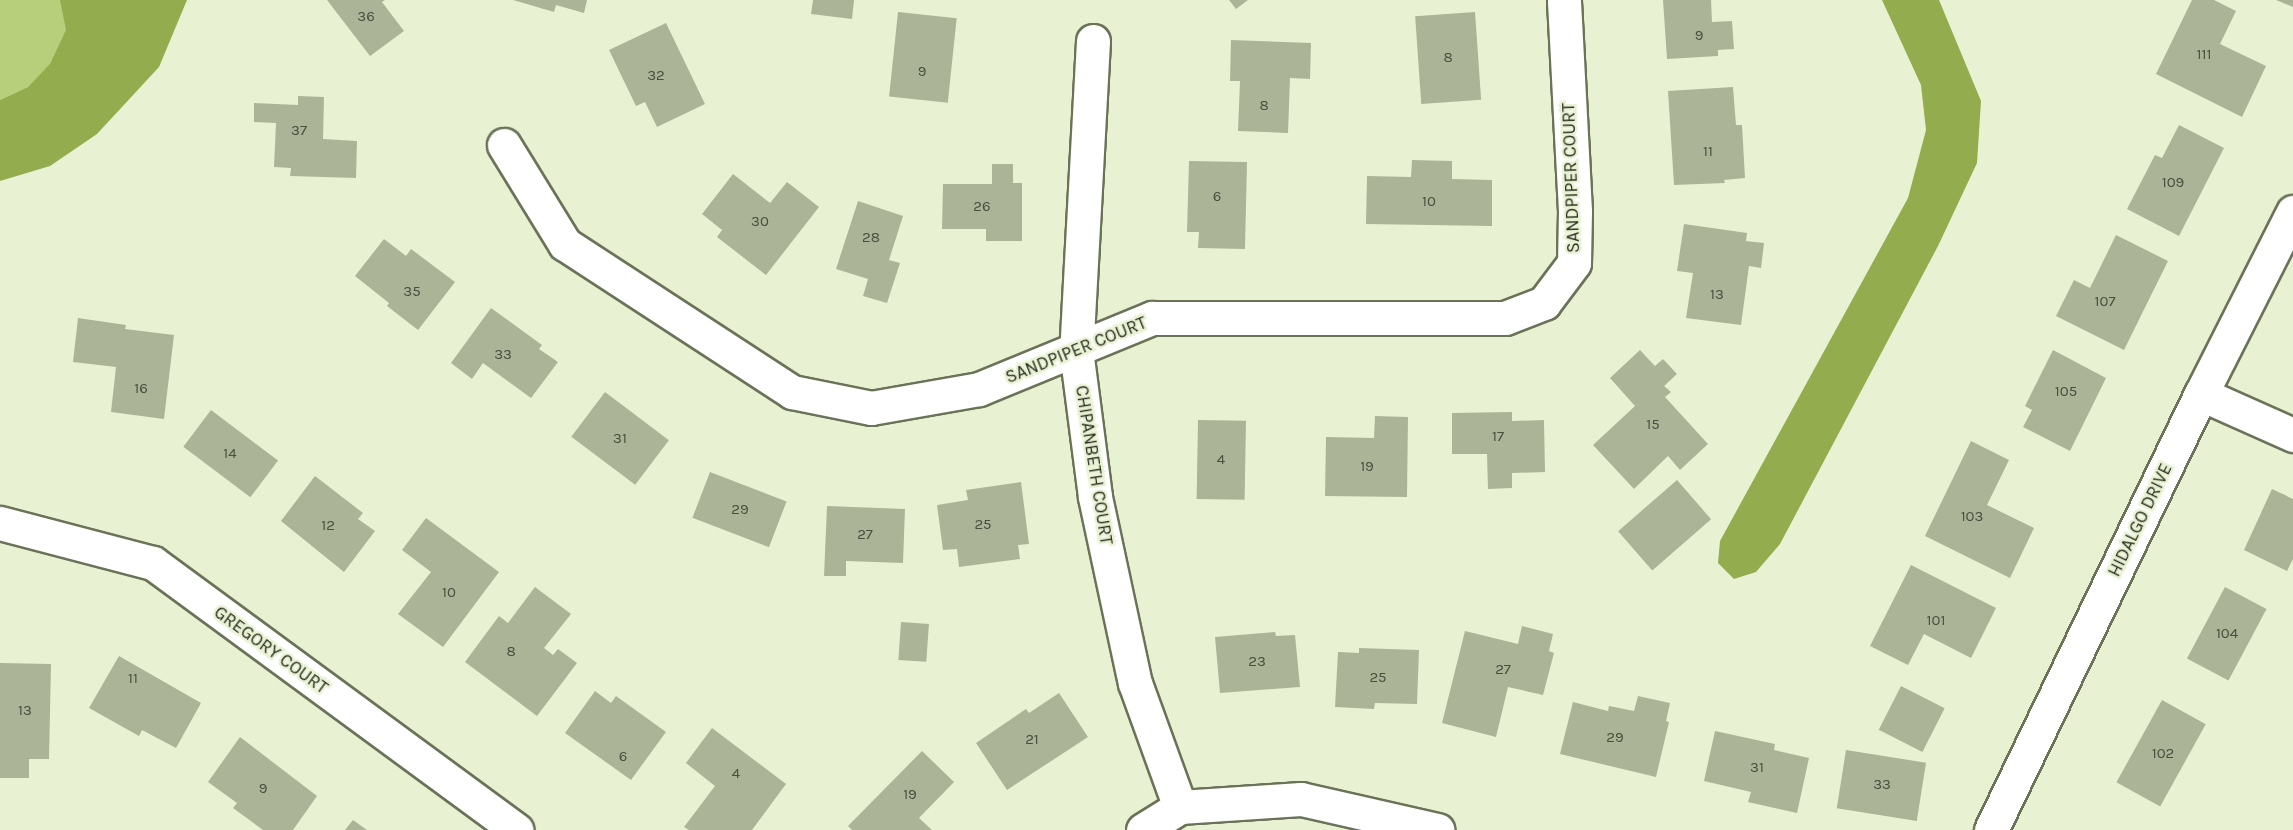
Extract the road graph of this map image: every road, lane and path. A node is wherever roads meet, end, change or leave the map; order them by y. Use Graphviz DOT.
graph roads {
  1 [pos="1564,0"];
  2 [pos="1094,41"];
  3 [pos="504,145"];
  4 [pos="2293,212"];
  5 [pos="1076,350"];
  6 [pos="2201,394"];
  7 [pos="2293,435"];
  8 [pos="0,523"];
  9 [pos="1179,807"];
  10 [pos="517,830"];
  11 [pos="1143,830"];
  12 [pos="1438,830"];
  13 [pos="1991,830"];
  1 -- 5 [label="street, SANDPIPER COURT"];
  2 -- 5 [label="street, CHIPANBETH COURT"];
  3 -- 5 [label="street, SANDPIPER COURT"];
  4 -- 6 [label="street, HIDALGO DRIVE"];
  5 -- 9 [label="street, CHIPANBETH COURT"];
  6 -- 7 [label="street"];
  6 -- 13 [label="street, HIDALGO DRIVE"];
  8 -- 10 [label="street, GREGORY COURT"];
  9 -- 11 [label="street"];
  9 -- 12 [label="street"];
}
